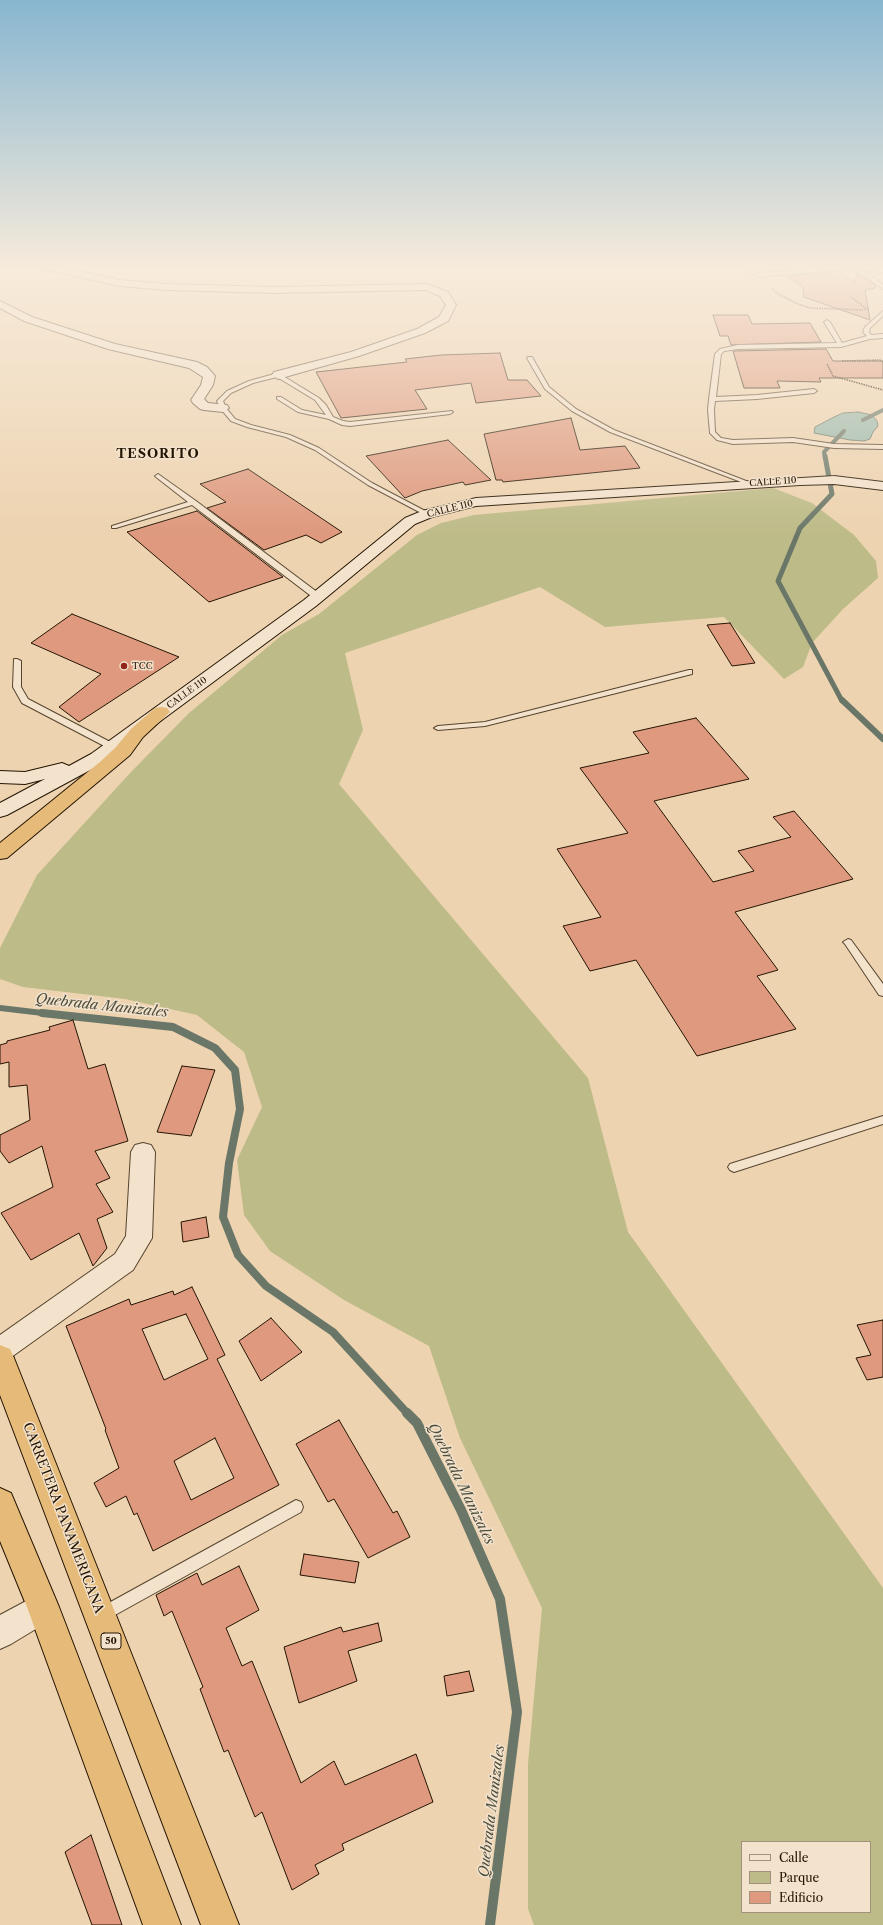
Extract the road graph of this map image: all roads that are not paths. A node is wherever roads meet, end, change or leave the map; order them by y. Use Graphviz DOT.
graph roads {
  1 [pos="152,356"];
  2 [pos="349,356"];
  3 [pos="718,356"];
  4 [pos="530,358"];
  5 [pos="278,375"];
  6 [pos="814,391"];
  7 [pos="280,398"];
  8 [pos="712,399"];
  9 [pos="223,408"];
  10 [pos="450,412"];
  11 [pos="331,418"];
  12 [pos="883,448"];
  13 [pos="158,476"];
  14 [pos="751,484"];
  15 [pos="883,486"];
  16 [pos="194,502"];
  17 [pos="427,514"];
  18 [pos="114,527"];
  19 [pos="318,597"];
  20 [pos="17,661"];
  21 [pos="689,672"];
  22 [pos="162,712"];
  23 [pos="438,728"];
  24 [pos="113,747"];
  25 [pos="98,758"];
  26 [pos="0,777"];
  27 [pos="0,811"];
  28 [pos="0,853"];
  29 [pos="848,942"];
  30 [pos="883,992"];
  31 [pos="883,1120"];
  32 [pos="143,1152"];
  33 [pos="734,1167"];
  34 [pos="0,1350"];
  35 [pos="0,1358"];
  36 [pos="0,1503"];
  37 [pos="296,1507"];
  38 [pos="43,1607"];
  39 [pos="101,1615"];
  40 [pos="0,1633"];
  41 [pos="162,1925"];
  42 [pos="220,1925"];
  1 -- 9 [label="street"];
  2 -- 5 [label="street"];
  3 -- 8 [label="lane"];
  4 -- 14 [label="lane"];
  5 -- 9 [label="lane"];
  5 -- 11 [label="lane"];
  6 -- 8 [label="lane"];
  7 -- 11 [label="lane"];
  8 -- 12 [label="lane"];
  9 -- 17 [label="lane"];
  10 -- 11 [label="lane"];
  13 -- 16 [label="lane"];
  14 -- 15 [label="main road, CALLE 110"];
  14 -- 17 [label="main road, CALLE 110"];
  16 -- 18 [label="lane"];
  16 -- 19 [label="lane"];
  17 -- 19 [label="main road, CALLE 110"];
  19 -- 22 [label="main road, CALLE 110"];
  20 -- 24 [label="lane"];
  21 -- 23 [label="lane"];
  22 -- 24 [label="main road, CALLE 110"];
  22 -- 28 [label="highway"];
  24 -- 25 [label="main road, CALLE 110"];
  25 -- 26 [label="main road"];
  25 -- 27 [label="main road"];
  29 -- 30 [label="lane"];
  31 -- 33 [label="lane"];
  32 -- 34 [label="street"];
  35 -- 39 [label="highway, CARRETERA PANAMERICANA / 50"];
  36 -- 38 [label="highway"];
  37 -- 39 [label="lane"];
  38 -- 40 [label="street"];
  38 -- 41 [label="highway"];
  39 -- 42 [label="highway, CARRETERA PANAMERICANA / 50"];
}
